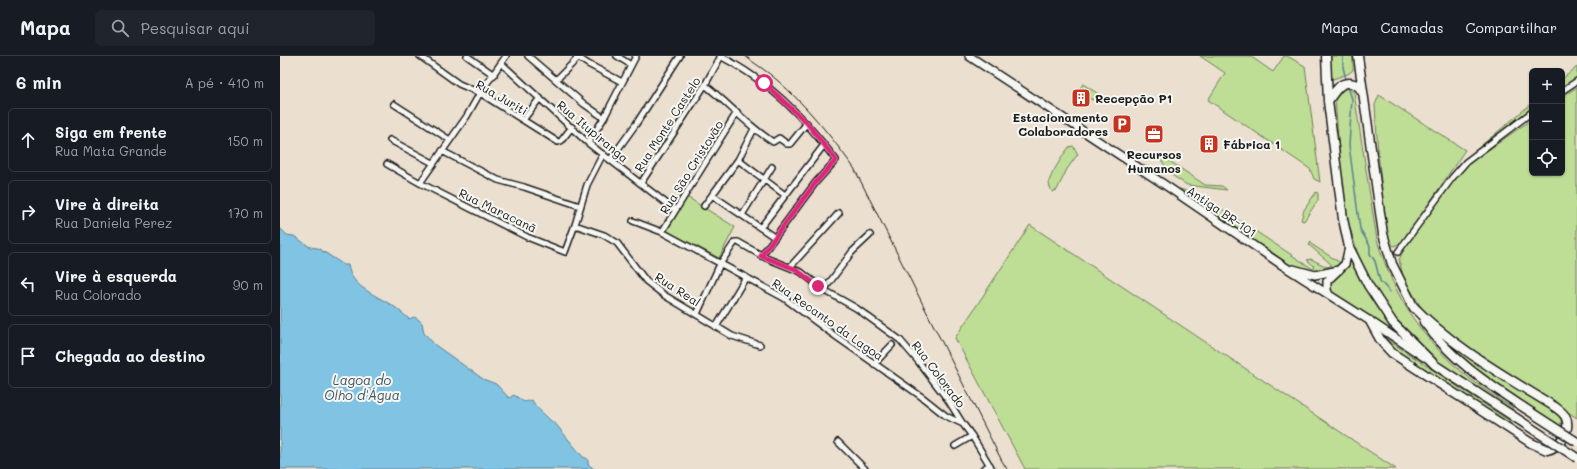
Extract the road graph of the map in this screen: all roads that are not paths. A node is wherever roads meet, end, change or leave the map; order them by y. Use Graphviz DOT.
graph roads {
  1 [pos="420,56"];
  2 [pos="467,56"];
  3 [pos="506,56"];
  4 [pos="528,56"];
  5 [pos="617,56"];
  6 [pos="636,56"];
  7 [pos="680,56"];
  8 [pos="720,56"];
  9 [pos="969,56"];
  10 [pos="1326,56"];
  11 [pos="1358,56"];
  12 [pos="577,57"];
  13 [pos="501,63"];
  14 [pos="631,65"];
  15 [pos="494,75"];
  16 [pos="556,80"];
  17 [pos="622,82"];
  18 [pos="1577,82"];
  19 [pos="705,85"];
  20 [pos="1565,89"];
  21 [pos="480,93"];
  22 [pos="1363,94"];
  23 [pos="540,98"];
  24 [pos="1328,101"];
  25 [pos="394,104"];
  26 [pos="738,112"];
  27 [pos="1529,114"];
  28 [pos="604,118"];
  29 [pos="523,120"];
  30 [pos="807,123"];
  31 [pos="572,128"];
  32 [pos="754,129"];
  33 [pos="390,140"];
  34 [pos="450,140"];
  35 [pos="588,143"];
  36 [pos="824,145"];
  37 [pos="442,151"];
  38 [pos="602,154"];
  39 [pos="610,160"];
  40 [pos="738,160"];
  41 [pos="433,163"];
  42 [pos="387,164"];
  43 [pos="772,167"];
  44 [pos="764,179"];
  45 [pos="420,183"];
  46 [pos="641,183"];
  47 [pos="712,195"];
  48 [pos="785,195"];
  49 [pos="580,206"];
  50 [pos="704,206"];
  51 [pos="675,210"];
  52 [pos="839,213"];
  53 [pos="742,215"];
  54 [pos="633,221"];
  55 [pos="575,225"];
  56 [pos="761,227"];
  57 [pos="662,232"];
  58 [pos="870,235"];
  59 [pos="774,237"];
  60 [pos="1350,247"];
  61 [pos="1398,252"];
  62 [pos="761,256"];
  63 [pos="720,264"];
  64 [pos="1282,265"];
  65 [pos="790,267"];
  66 [pos="1339,270"];
  67 [pos="746,277"];
  68 [pos="824,290"];
  69 [pos="1329,296"];
  70 [pos="1411,304"];
  71 [pos="697,314"];
  72 [pos="1370,321"];
  73 [pos="716,327"];
  74 [pos="760,345"];
  75 [pos="892,345"];
  76 [pos="874,364"];
  77 [pos="1434,365"];
  78 [pos="963,424"];
  79 [pos="972,436"];
  80 [pos="838,442"];
  81 [pos="1577,442"];
  82 [pos="955,446"];
  83 [pos="1577,458"];
  84 [pos="991,467"];
  85 [pos="865,469"];
  86 [pos="983,469"];
  1 -- 21 [label="street, Rua Juriti"];
  2 -- 15 [label="street"];
  3 -- 13 [label="street"];
  4 -- 16 [label="street"];
  5 -- 14 [label="street"];
  6 -- 14 [label="street"];
  7 -- 39 [label="street"];
  8 -- 19 [label="street, Rua Monte Castelo"];
  8 -- 30 [label="street"];
  9 -- 64 [label="main road, Antiga BR-101"];
  10 -- 24 [label="highway"];
  11 -- 22 [label="highway"];
  12 -- 16 [label="street"];
  12 -- 17 [label="street"];
  13 -- 15 [label="street"];
  13 -- 23 [label="street, Rua Itupiranga"];
  14 -- 17 [label="street"];
  15 -- 21 [label="street"];
  16 -- 28 [label="street"];
  17 -- 28 [label="street"];
  18 -- 20 [label="street"];
  19 -- 26 [label="street, Rua São Cristovão"];
  19 -- 46 [label="street, Rua Monte Castelo"];
  21 -- 29 [label="street, Rua Juriti"];
  21 -- 34 [label="street"];
  22 -- 24 [label="highway"];
  22 -- 70 [label="highway"];
  23 -- 29 [label="street"];
  23 -- 31 [label="street, Rua Itupiranga"];
  24 -- 60 [label="highway"];
  25 -- 34 [label="street"];
  26 -- 32 [label="street, Rua São Cristovão"];
  26 -- 51 [label="street, Rua São Cristovão"];
  27 -- 61 [label="street"];
  28 -- 35 [label="street"];
  29 -- 31 [label="street, Rua Juriti"];
  30 -- 32 [label="street, Rua São Cristovão"];
  30 -- 36 [label="street"];
  31 -- 35 [label="street, Rua Itupiranga"];
  32 -- 40 [label="street"];
  33 -- 41 [label="street"];
  34 -- 37 [label="street"];
  35 -- 38 [label="street, Rua Itupiranga"];
  36 -- 48 [label="street"];
  36 -- 59 [label="street"];
  37 -- 41 [label="street"];
  37 -- 49 [label="street"];
  38 -- 39 [label="street, Rua Itupiranga"];
  38 -- 49 [label="street"];
  39 -- 46 [label="street, Rua Itupiranga"];
  40 -- 44 [label="street"];
  40 -- 47 [label="street"];
  41 -- 45 [label="street"];
  42 -- 45 [label="street"];
  43 -- 44 [label="street"];
  44 -- 48 [label="street"];
  44 -- 53 [label="street"];
  45 -- 55 [label="street, Rua Maracanã"];
  46 -- 51 [label="street, Rua Itupiranga"];
  47 -- 50 [label="street"];
  47 -- 53 [label="street"];
  48 -- 56 [label="street"];
  49 -- 55 [label="street"];
  51 -- 57 [label="street, Rua São Cristovão"];
  52 -- 65 [label="street"];
  53 -- 56 [label="street"];
  54 -- 57 [label="street, Rua Recanto da Lagoa"];
  55 -- 71 [label="street, Rua Real"];
  56 -- 59 [label="street"];
  57 -- 63 [label="street, Rua Recanto da Lagoa"];
  58 -- 68 [label="street"];
  59 -- 62 [label="street"];
  60 -- 66 [label="main road"];
  60 -- 77 [label="highway"];
  62 -- 63 [label="street, Rua Colorado"];
  62 -- 65 [label="street, Rua Colorado"];
  63 -- 67 [label="street, Rua Recanto da Lagoa"];
  63 -- 71 [label="street"];
  64 -- 66 [label="main road"];
  64 -- 69 [label="main road"];
  65 -- 68 [label="street, Rua Colorado"];
  66 -- 69 [label="main road"];
  67 -- 73 [label="street"];
  67 -- 76 [label="street, Rua Recanto da Lagoa"];
  68 -- 78 [label="street, Rua Colorado"];
  69 -- 72 [label="main road"];
  70 -- 72 [label="highway"];
  70 -- 81 [label="highway, bridge"];
  71 -- 73 [label="street, Rua Real"];
  72 -- 77 [label="main road"];
  73 -- 74 [label="street, Rua Real"];
  75 -- 76 [label="street"];
  76 -- 78 [label="street, Rua Recanto da Lagoa"];
  77 -- 83 [label="highway, bridge"];
  78 -- 79 [label="street, Rua Colorado"];
  79 -- 82 [label="street"];
  79 -- 84 [label="street, Rua Colorado"];
  80 -- 85 [label="street"];
  84 -- 86 [label="street"];
}
